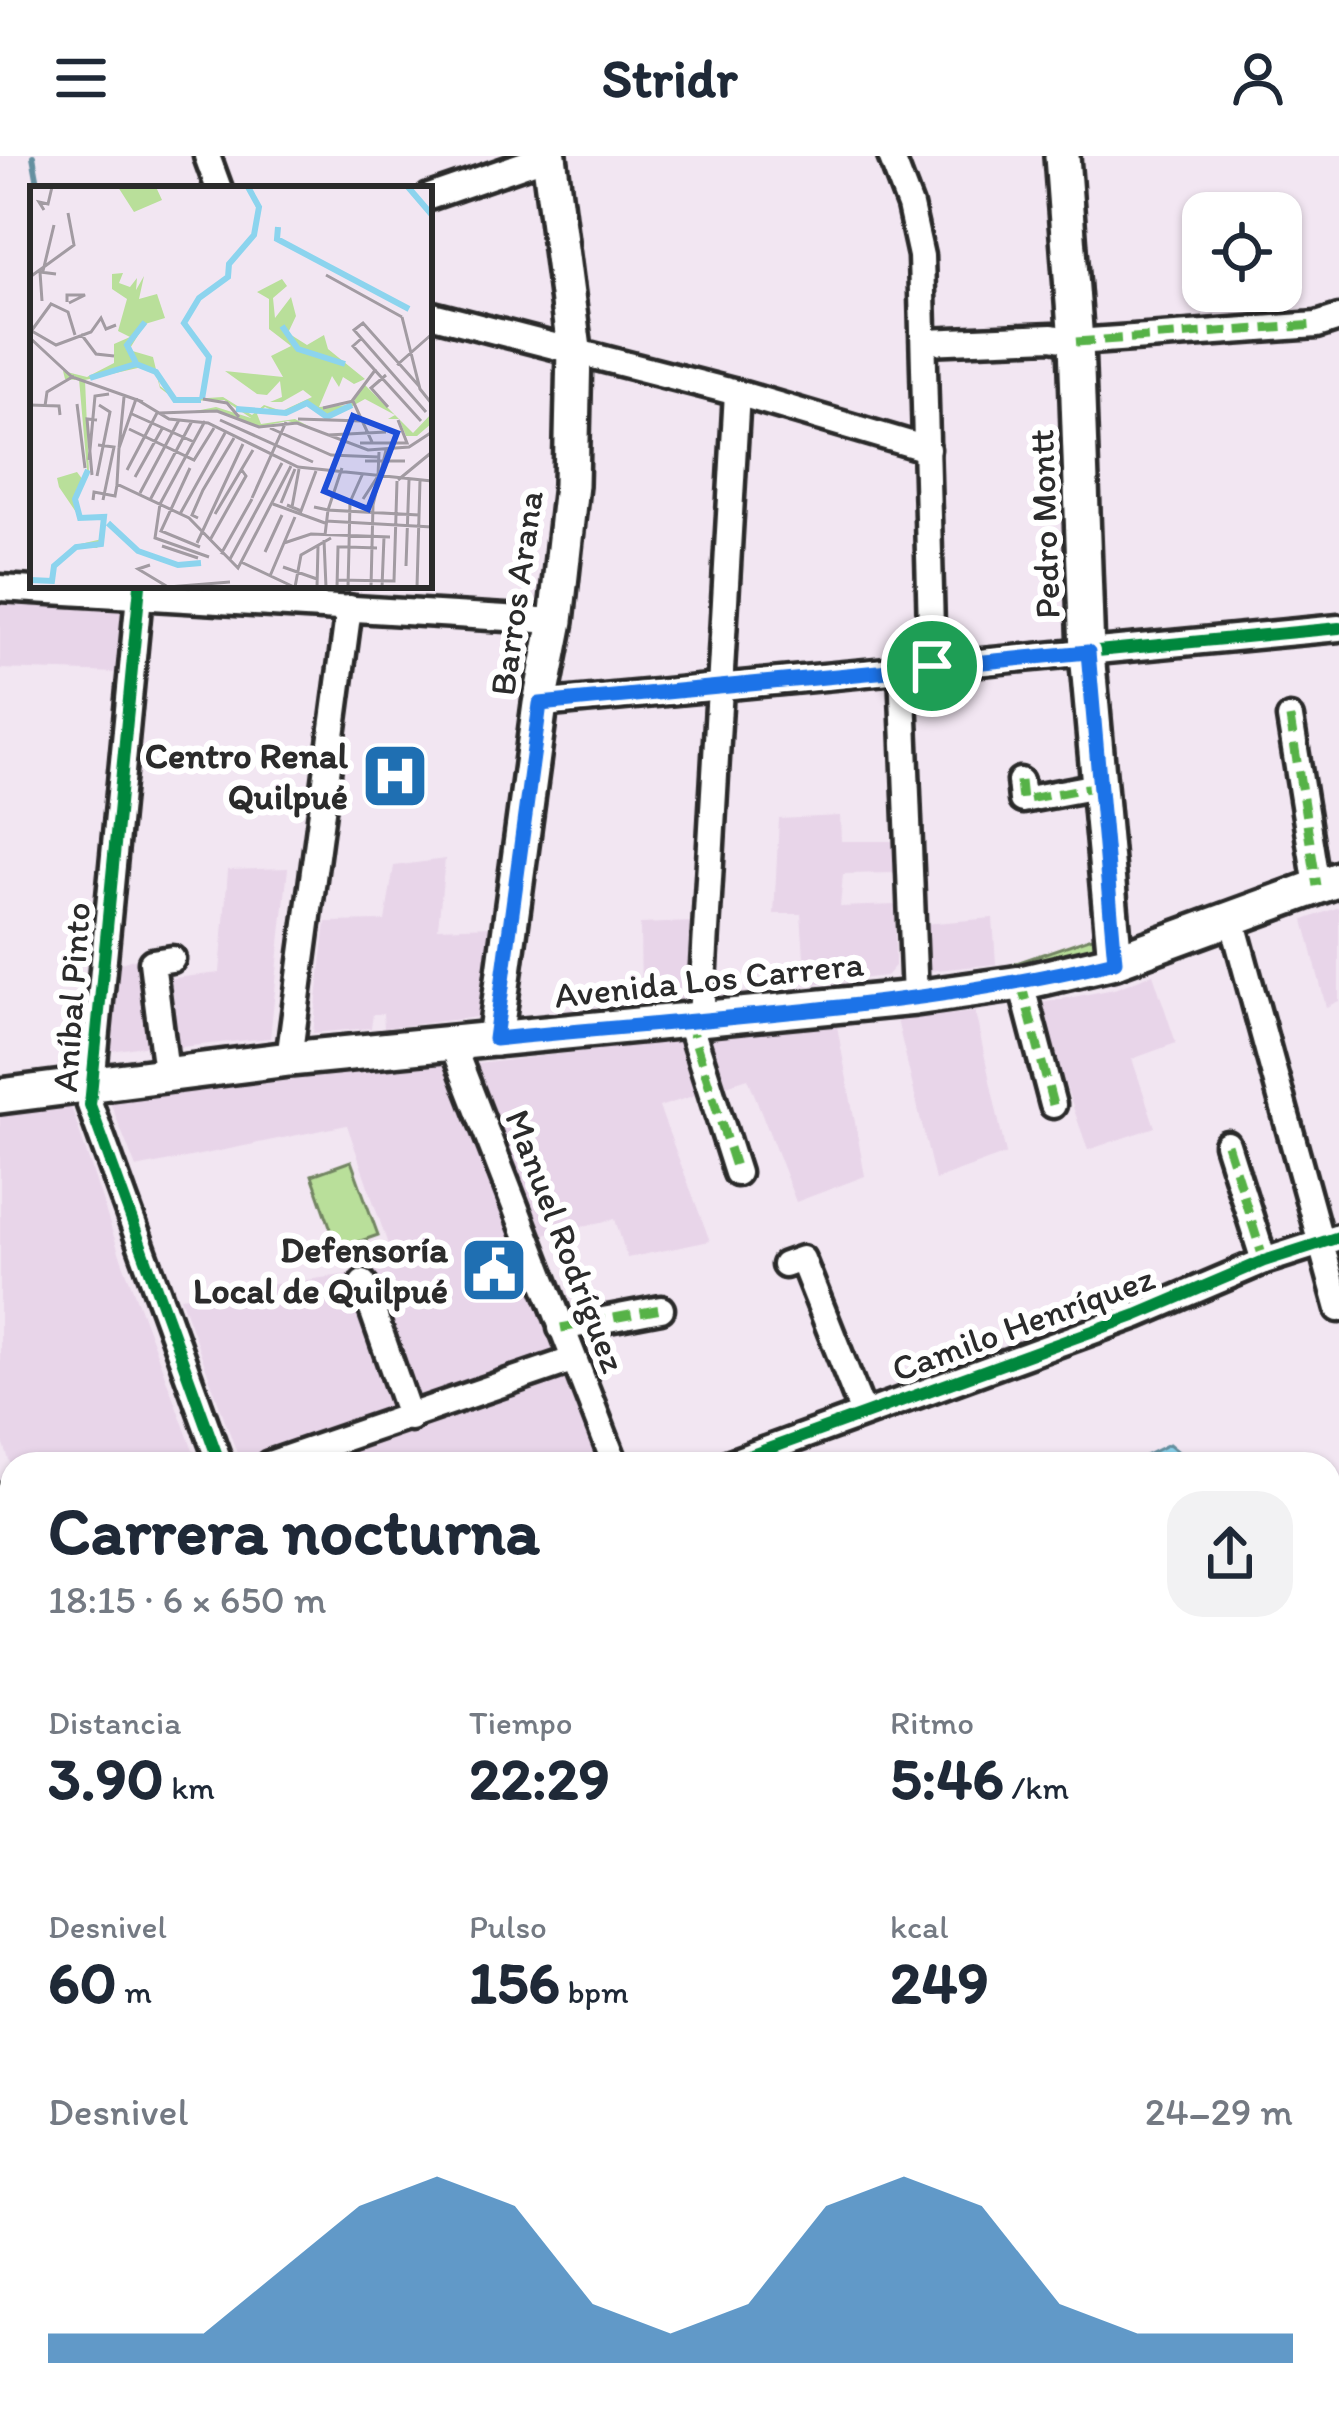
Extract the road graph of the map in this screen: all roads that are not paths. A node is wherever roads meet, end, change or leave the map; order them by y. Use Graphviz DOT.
graph roads {
  1 [pos="207,156"];
  2 [pos="548,156"];
  3 [pos="891,156"];
  4 [pos="1062,156"];
  5 [pos="218,186"];
  6 [pos="432,196"];
  7 [pos="432,315"];
  8 [pos="1339,318"];
  9 [pos="925,342"];
  10 [pos="1076,342"];
  11 [pos="574,349"];
  12 [pos="737,393"];
  13 [pos="927,449"];
  14 [pos="0,588"];
  15 [pos="139,590"];
  16 [pos="349,608"];
  17 [pos="556,621"];
  18 [pos="1339,628"];
  19 [pos="1088,652"];
  20 [pos="932,666"];
  21 [pos="902,668"];
  22 [pos="719,688"];
  23 [pos="540,704"];
  24 [pos="1290,718"];
  25 [pos="1020,781"];
  26 [pos="1098,785"];
  27 [pos="1328,883"];
  28 [pos="1232,919"];
  29 [pos="172,958"];
  30 [pos="1115,961"];
  31 [pos="1021,983"];
  32 [pos="915,998"];
  33 [pos="695,1018"];
  34 [pos="495,1039"];
  35 [pos="452,1044"];
  36 [pos="290,1059"];
  37 [pos="166,1072"];
  38 [pos="91,1083"];
  39 [pos="0,1096"];
  40 [pos="1053,1106"];
  41 [pos="1227,1144"];
  42 [pos="737,1173"];
  43 [pos="1330,1240"];
  44 [pos="1264,1261"];
  45 [pos="785,1265"];
  46 [pos="363,1283"];
  47 [pos="1339,1309"];
  48 [pos="661,1310"];
  49 [pos="561,1328"];
  50 [pos="572,1360"];
  51 [pos="863,1413"];
  52 [pos="410,1418"];
  53 [pos="216,1452"];
  54 [pos="306,1452"];
  55 [pos="610,1452"];
  56 [pos="759,1452"];
  1 -- 5 [label="street"];
  2 -- 6 [label="street"];
  2 -- 11 [label="main road, Barros Arana"];
  3 -- 9 [label="street"];
  4 -- 10 [label="main road, Pedro Montt"];
  7 -- 11 [label="street"];
  8 -- 10 [label="street"];
  9 -- 10 [label="street"];
  9 -- 13 [label="street"];
  10 -- 19 [label="main road, Pedro Montt"];
  11 -- 12 [label="street"];
  11 -- 17 [label="main road, Barros Arana"];
  12 -- 13 [label="street"];
  12 -- 22 [label="street"];
  13 -- 20 [label="street"];
  14 -- 15 [label="street"];
  15 -- 16 [label="street"];
  15 -- 38 [label="street, Aníbal Pinto"];
  16 -- 17 [label="street"];
  16 -- 36 [label="street"];
  17 -- 23 [label="main road, Barros Arana"];
  18 -- 19 [label="street"];
  19 -- 20 [label="street"];
  19 -- 26 [label="main road, Pedro Montt"];
  20 -- 21 [label="street"];
  21 -- 22 [label="street"];
  21 -- 32 [label="street"];
  22 -- 23 [label="street"];
  22 -- 33 [label="street"];
  23 -- 34 [label="main road, Barros Arana"];
  24 -- 27 [label="street"];
  25 -- 26 [label="street"];
  26 -- 30 [label="main road, Pedro Montt"];
  27 -- 28 [label="main road, Avenida Los Carrera"];
  28 -- 30 [label="main road, Avenida Los Carrera"];
  28 -- 43 [label="street"];
  29 -- 37 [label="street"];
  30 -- 31 [label="main road, Avenida Los Carrera"];
  31 -- 32 [label="main road, Avenida Los Carrera"];
  31 -- 40 [label="street"];
  32 -- 33 [label="main road, Avenida Los Carrera"];
  33 -- 34 [label="main road, Avenida Los Carrera"];
  33 -- 42 [label="street"];
  34 -- 35 [label="main road, Avenida Los Carrera"];
  35 -- 36 [label="main road, Avenida Los Carrera"];
  35 -- 49 [label="street, Manuel Rodríguez"];
  36 -- 37 [label="main road, Avenida Los Carrera"];
  37 -- 38 [label="main road, Avenida Los Carrera"];
  38 -- 39 [label="main road, Avenida Los Carrera"];
  38 -- 53 [label="street, Aníbal Pinto"];
  41 -- 44 [label="street"];
  43 -- 44 [label="street, Camilo Henríquez"];
  43 -- 47 [label="street"];
  44 -- 51 [label="street, Camilo Henríquez"];
  45 -- 51 [label="street"];
  46 -- 52 [label="street"];
  48 -- 49 [label="street"];
  49 -- 50 [label="street, Manuel Rodríguez"];
  50 -- 52 [label="street"];
  50 -- 55 [label="street, Manuel Rodríguez"];
  51 -- 56 [label="street, Camilo Henríquez"];
  52 -- 54 [label="street"];
}
